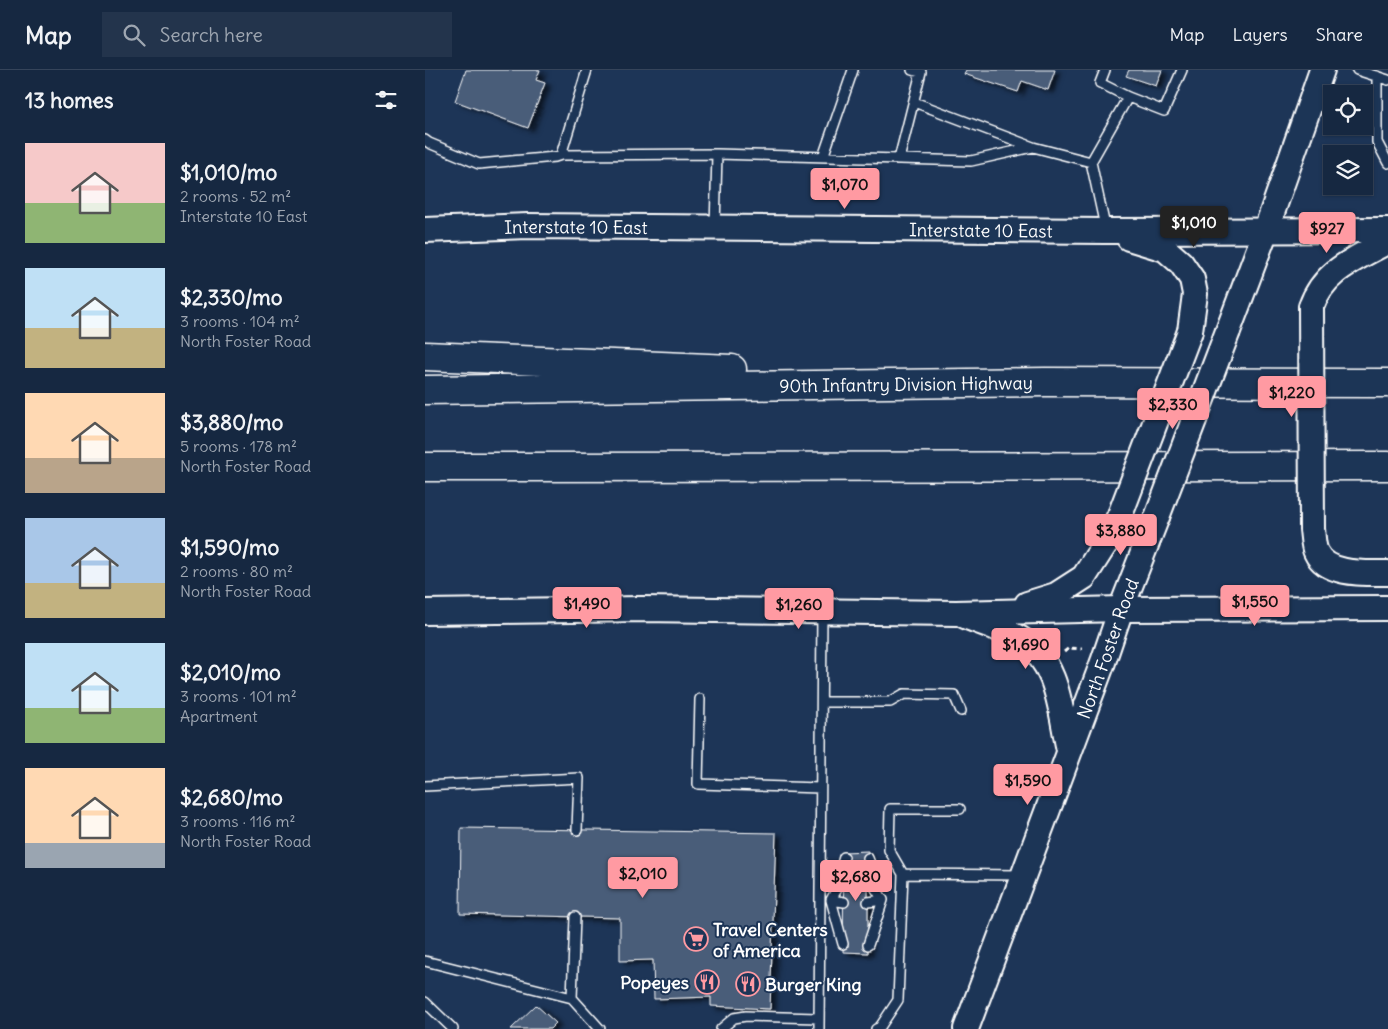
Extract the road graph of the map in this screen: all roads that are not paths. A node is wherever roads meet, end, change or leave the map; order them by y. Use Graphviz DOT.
graph roads {
  1 [pos="587,70"];
  2 [pos="853,70"];
  3 [pos="912,70"];
  4 [pos="1105,70"];
  5 [pos="1181,70"];
  6 [pos="1323,70"];
  7 [pos="1357,70"];
  8 [pos="1377,76"];
  9 [pos="1388,80"];
  10 [pos="1127,97"];
  11 [pos="914,102"];
  12 [pos="425,140"];
  13 [pos="1033,147"];
  14 [pos="717,154"];
  15 [pos="561,155"];
  16 [pos="823,157"];
  17 [pos="899,159"];
  18 [pos="1091,162"];
  19 [pos="1388,163"];
  20 [pos="715,228"];
  21 [pos="425,230"];
  22 [pos="1266,230"];
  23 [pos="1388,230"];
  24 [pos="1106,231"];
  25 [pos="1388,240"];
  26 [pos="425,356"];
  27 [pos="1045,382"];
  28 [pos="1388,383"];
  29 [pos="425,390"];
  30 [pos="1388,466"];
  31 [pos="425,467"];
  32 [pos="589,467"];
  33 [pos="425,484"];
  34 [pos="1388,573"];
  35 [pos="1121,608"];
  36 [pos="1388,608"];
  37 [pos="822,611"];
  38 [pos="425,612"];
  39 [pos="999,612"];
  40 [pos="956,613"];
  41 [pos="700,699"];
  42 [pos="823,702"];
  43 [pos="961,711"];
  44 [pos="1069,750"];
  45 [pos="425,786"];
  46 [pos="820,788"];
  47 [pos="960,808"];
  48 [pos="577,830"];
  49 [pos="844,857"];
  50 [pos="869,858"];
  51 [pos="903,874"];
  52 [pos="1022,875"];
  53 [pos="844,876"];
  54 [pos="868,876"];
  55 [pos="820,900"];
  56 [pos="831,900"];
  57 [pos="883,900"];
  58 [pos="902,900"];
  59 [pos="843,902"];
  60 [pos="868,902"];
  61 [pos="575,917"];
  62 [pos="843,928"];
  63 [pos="868,929"];
  64 [pos="843,944"];
  65 [pos="868,945"];
  66 [pos="425,961"];
  67 [pos="572,998"];
  68 [pos="425,1002"];
  69 [pos="818,1018"];
  70 [pos="453,1029"];
  71 [pos="600,1029"];
  72 [pos="721,1029"];
  73 [pos="819,1029"];
  74 [pos="877,1029"];
  75 [pos="966,1029"];
  1 -- 15 [label="lane"];
  2 -- 16 [label="lane"];
  3 -- 11 [label="lane"];
  4 -- 10 [label="lane"];
  5 -- 10 [label="lane"];
  6 -- 22 [label="main road, North Foster Road"];
  7 -- 8 [label="lane"];
  8 -- 9 [label="lane"];
  8 -- 19 [label="lane"];
  10 -- 18 [label="lane"];
  11 -- 13 [label="lane"];
  11 -- 17 [label="lane"];
  12 -- 15 [label="lane"];
  13 -- 17 [label="lane"];
  13 -- 18 [label="lane"];
  14 -- 15 [label="lane"];
  14 -- 16 [label="lane"];
  14 -- 20 [label="lane"];
  16 -- 17 [label="lane"];
  18 -- 24 [label="lane"];
  20 -- 21 [label="main road, Interstate 10 East"];
  20 -- 24 [label="main road, Interstate 10 East"];
  22 -- 23 [label="main road, Interstate 10 East"];
  22 -- 24 [label="main road, Interstate 10 East"];
  22 -- 35 [label="main road, North Foster Road, bridge"];
  24 -- 39 [label="main road, bridge"];
  25 -- 34 [label="main road, bridge"];
  26 -- 27 [label="highway"];
  27 -- 28 [label="highway, 90th Infantry Division Highway"];
  27 -- 29 [label="highway, 90th Infantry Division Highway"];
  30 -- 32 [label="highway"];
  31 -- 32 [label="highway"];
  32 -- 33 [label="highway"];
  35 -- 36 [label="main road"];
  35 -- 39 [label="main road"];
  35 -- 44 [label="main road, North Foster Road"];
  37 -- 38 [label="main road"];
  37 -- 40 [label="main road"];
  37 -- 42 [label="lane"];
  39 -- 40 [label="main road"];
  40 -- 44 [label="main road"];
  41 -- 46 [label="lane"];
  42 -- 43 [label="lane"];
  42 -- 46 [label="lane"];
  44 -- 52 [label="main road, North Foster Road"];
  45 -- 48 [label="lane"];
  46 -- 55 [label="lane"];
  47 -- 51 [label="lane"];
  49 -- 56 [label="lane"];
  50 -- 57 [label="lane"];
  51 -- 52 [label="lane"];
  51 -- 58 [label="lane"];
  52 -- 75 [label="main road, North Foster Road"];
  53 -- 56 [label="lane"];
  54 -- 57 [label="lane"];
  55 -- 56 [label="lane"];
  55 -- 69 [label="lane"];
  56 -- 59 [label="lane"];
  56 -- 62 [label="lane"];
  56 -- 64 [label="lane"];
  57 -- 58 [label="lane"];
  57 -- 60 [label="lane"];
  57 -- 63 [label="lane"];
  57 -- 65 [label="lane"];
  58 -- 74 [label="lane"];
  61 -- 67 [label="lane"];
  66 -- 67 [label="lane"];
  67 -- 71 [label="lane"];
  68 -- 70 [label="lane"];
  69 -- 72 [label="lane"];
  69 -- 73 [label="lane"];
}
